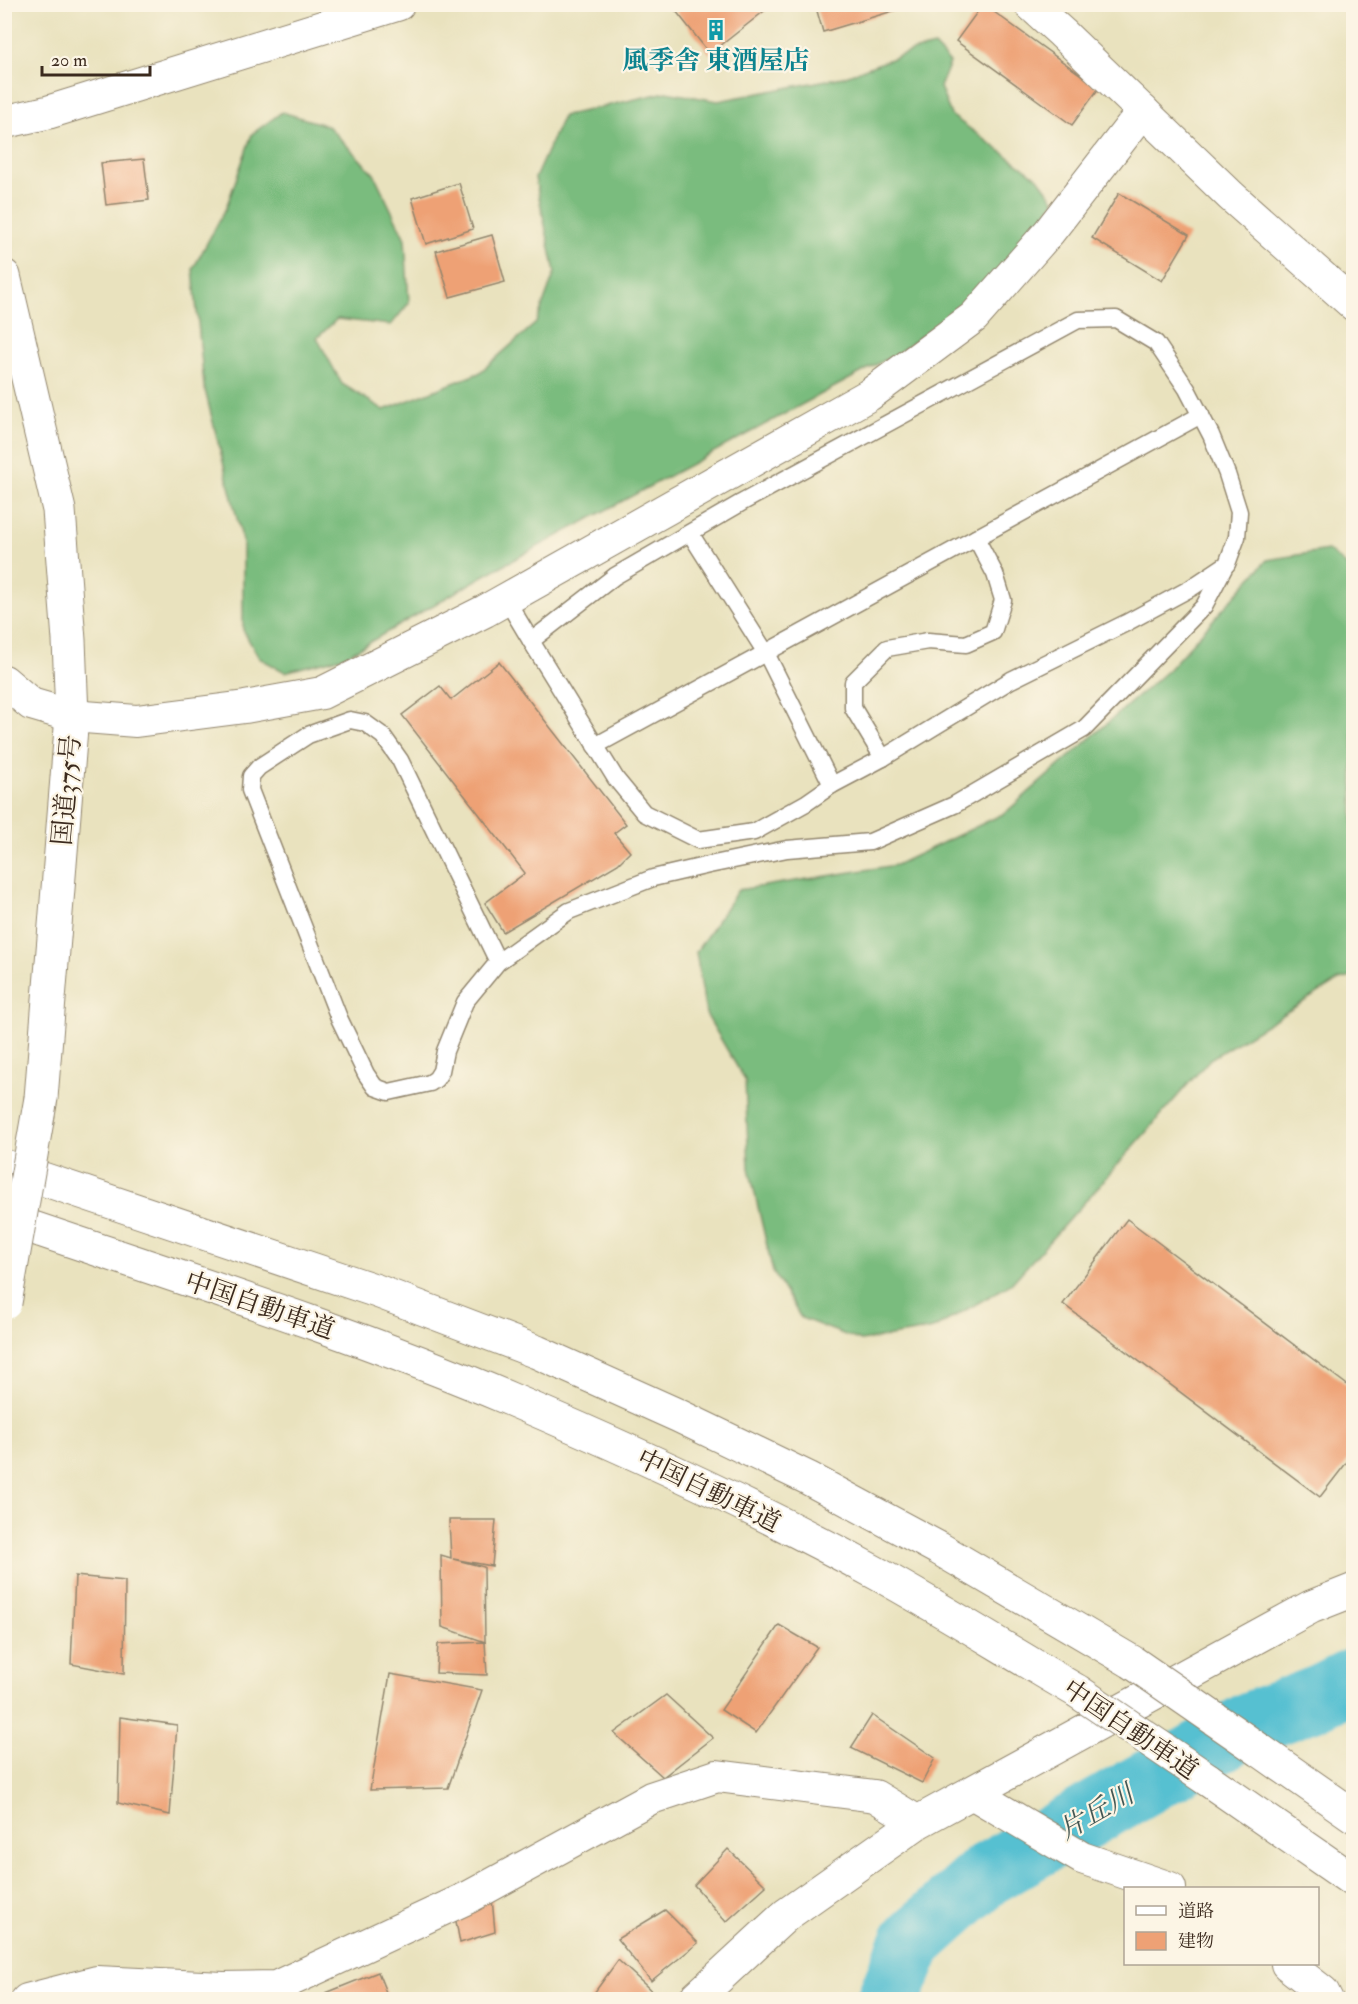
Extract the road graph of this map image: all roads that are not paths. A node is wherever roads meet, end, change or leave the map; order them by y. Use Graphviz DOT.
graph roads {
  1 [pos="398,4"];
  2 [pos="1030,4"];
  3 [pos="1143,111"];
  4 [pos="4,122"];
  5 [pos="4,276"];
  6 [pos="1353,305"];
  7 [pos="1201,415"];
  8 [pos="690,533"];
  9 [pos="976,538"];
  10 [pos="1227,564"];
  11 [pos="506,599"];
  12 [pos="531,641"];
  13 [pos="766,652"];
  14 [pos="4,681"];
  15 [pos="72,716"];
  16 [pos="595,746"];
  17 [pos="883,758"];
  18 [pos="832,785"];
  19 [pos="498,962"];
  20 [pos="4,1166"];
  21 [pos="4,1218"];
  22 [pos="5,1304"];
  23 [pos="1353,1590"];
  24 [pos="972,1792"];
  25 [pos="1353,1816"];
  26 [pos="918,1822"];
  27 [pos="1351,1880"];
  28 [pos="1167,1887"];
  29 [pos="1288,1965"];
  30 [pos="27,2000"];
  31 [pos="694,2000"];
  32 [pos="1327,2000"];
  1 -- 4 [label="main road"];
  2 -- 3 [label="street"];
  3 -- 6 [label="street"];
  3 -- 11 [label="street"];
  5 -- 15 [label="main road, 国道375号"];
  7 -- 8 [label="lane"];
  7 -- 9 [label="lane"];
  7 -- 10 [label="lane"];
  8 -- 12 [label="lane"];
  8 -- 13 [label="lane"];
  9 -- 13 [label="lane"];
  9 -- 17 [label="lane"];
  10 -- 17 [label="lane"];
  10 -- 19 [label="lane"];
  11 -- 12 [label="lane"];
  11 -- 15 [label="street"];
  12 -- 16 [label="lane"];
  13 -- 16 [label="lane"];
  13 -- 18 [label="lane"];
  14 -- 15 [label="street"];
  15 -- 22 [label="main road, 国道375号, bridge"];
  16 -- 18 [label="lane"];
  17 -- 18 [label="lane"];
  19 -- 19 [label="lane"];
  20 -- 25 [label="main road, 中国自動車道, bridge"];
  21 -- 27 [label="main road, 中国自動車道, bridge"];
  23 -- 24 [label="main road"];
  24 -- 26 [label="main road"];
  24 -- 28 [label="street"];
  26 -- 30 [label="street"];
  26 -- 31 [label="main road"];
  29 -- 32 [label="street"];
}
